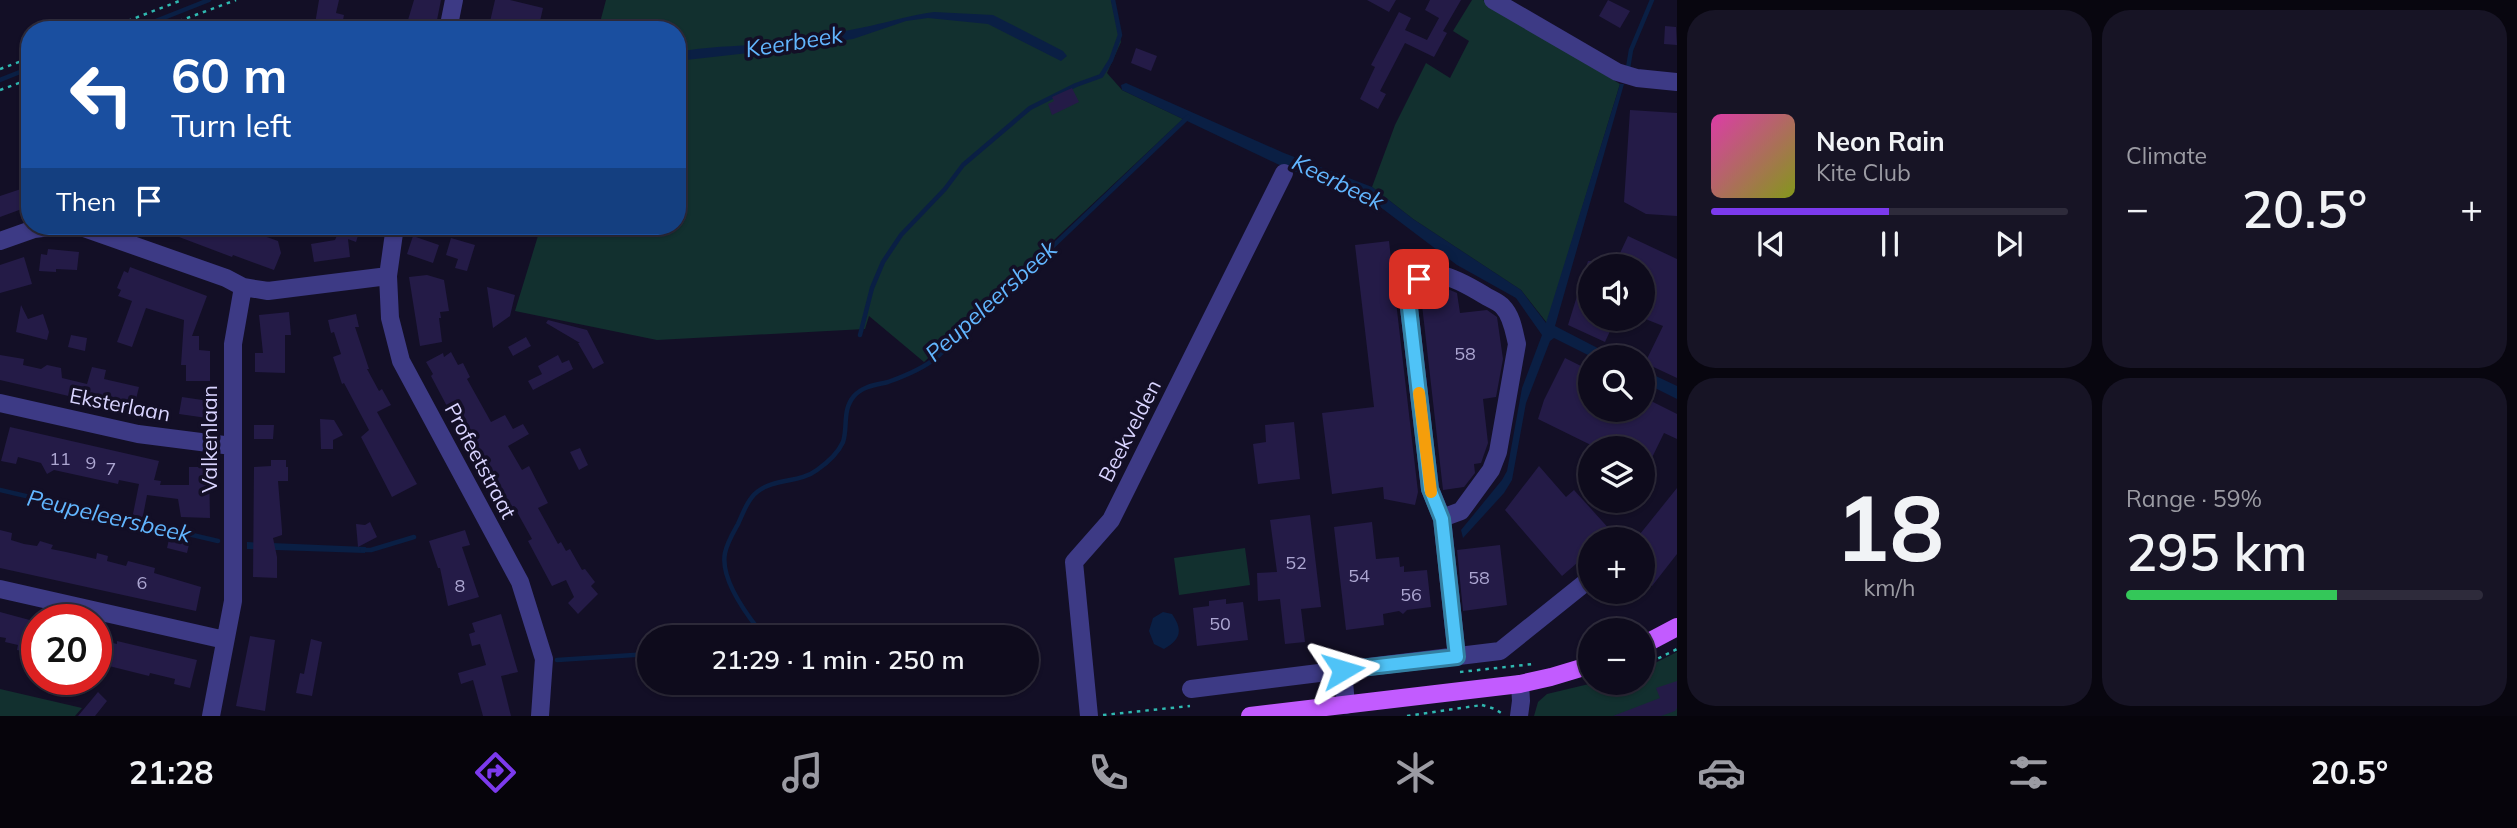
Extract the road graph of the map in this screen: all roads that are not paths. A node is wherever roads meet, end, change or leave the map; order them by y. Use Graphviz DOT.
graph roads {
  1 [pos="454,0"];
  2 [pos="1493,0"];
  3 [pos="450,21"];
  4 [pos="1677,82"];
  5 [pos="1284,173"];
  6 [pos="21,234"];
  7 [pos="104,235"];
  8 [pos="394,235"];
  9 [pos="0,242"];
  10 [pos="388,276"];
  11 [pos="243,287"];
  12 [pos="0,403"];
  13 [pos="232,446"];
  14 [pos="1442,519"];
  15 [pos="1578,588"];
  16 [pos="0,589"];
  17 [pos="1677,627"];
  18 [pos="1655,639"];
  19 [pos="225,640"];
  20 [pos="1457,657"];
  21 [pos="1578,669"];
  22 [pos="1343,670"];
  23 [pos="1520,684"];
  24 [pos="1191,689"];
  25 [pos="1346,705"];
  26 [pos="211,716"];
  27 [pos="540,716"];
  28 [pos="1089,716"];
  29 [pos="1250,716"];
  30 [pos="1519,716"];
  1 -- 3 [label="street"];
  2 -- 4 [label="street"];
  5 -- 28 [label="street, Beekvelden"];
  6 -- 9 [label="street"];
  7 -- 11 [label="street"];
  8 -- 10 [label="street, Profeetstraat"];
  10 -- 11 [label="street"];
  10 -- 27 [label="street, Profeetstraat"];
  11 -- 13 [label="street, Valkenlaan"];
  12 -- 13 [label="street, Eksterlaan"];
  13 -- 19 [label="street, Valkenlaan"];
  14 -- 14 [label="street"];
  14 -- 20 [label="street"];
  15 -- 20 [label="street"];
  16 -- 19 [label="street"];
  17 -- 18 [label="main road"];
  19 -- 26 [label="street, Valkenlaan"];
  20 -- 22 [label="street"];
  21 -- 23 [label="main road"];
  22 -- 24 [label="street"];
  22 -- 25 [label="street"];
  23 -- 25 [label="main road"];
  23 -- 30 [label="street"];
  25 -- 29 [label="main road"];
}
